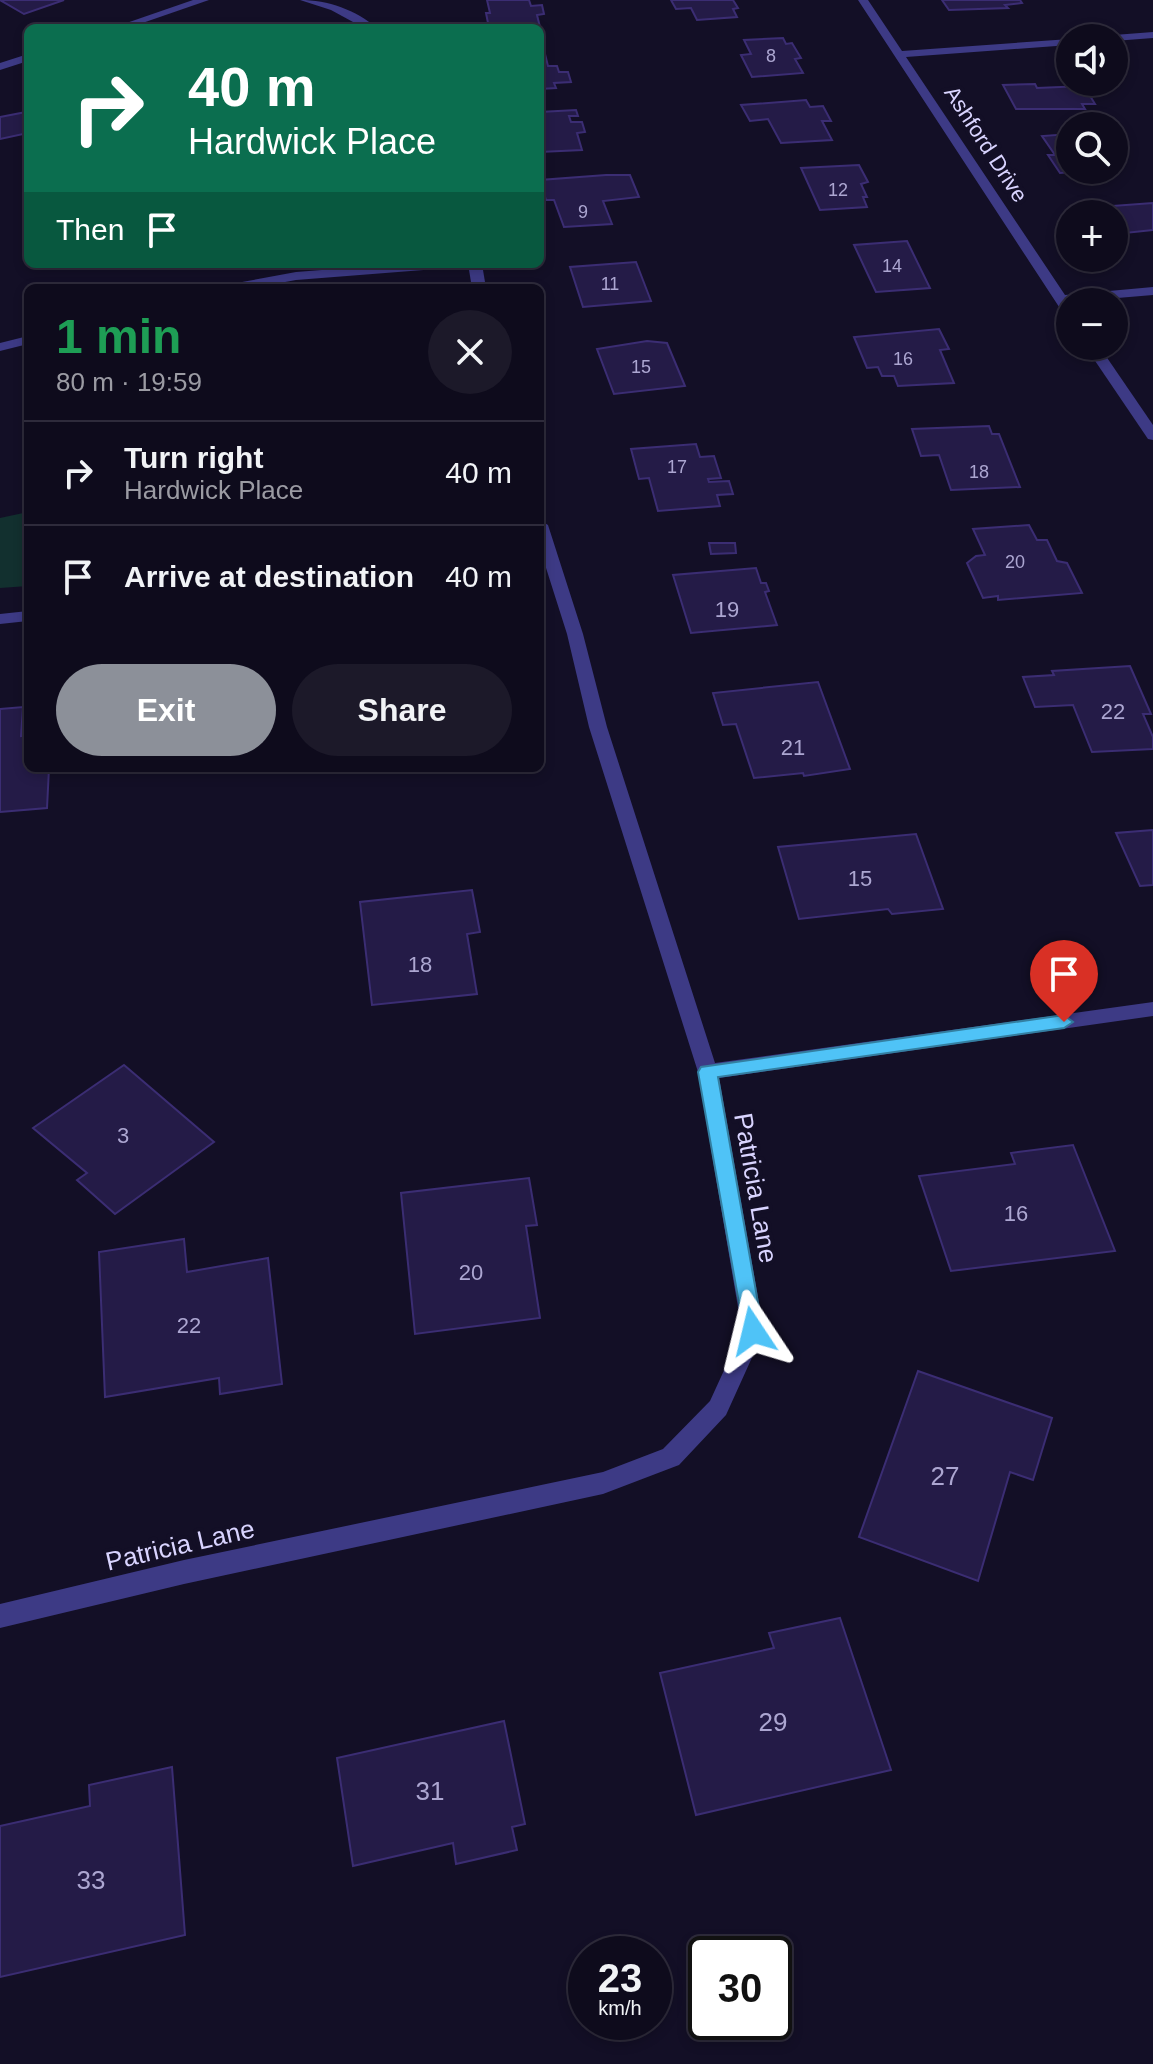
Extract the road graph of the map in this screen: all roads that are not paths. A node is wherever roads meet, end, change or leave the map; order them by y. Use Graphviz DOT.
graph roads {
  1 [pos="204,0"];
  2 [pos="305,0"];
  3 [pos="863,0"];
  4 [pos="129,24"];
  5 [pos="365,24"];
  6 [pos="1153,35"];
  7 [pos="1128,37"];
  8 [pos="1056,43"];
  9 [pos="901,54"];
  10 [pos="24,58"];
  11 [pos="0,67"];
  12 [pos="398,268"];
  13 [pos="253,284"];
  14 [pos="1056,291"];
  15 [pos="1153,291"];
  16 [pos="1128,293"];
  17 [pos="24,341"];
  18 [pos="0,347"];
  19 [pos="1101,360"];
  20 [pos="1153,436"];
  21 [pos="544,554"];
  22 [pos="547,575"];
  23 [pos="24,616"];
  24 [pos="0,619"];
  25 [pos="1153,1009"];
  26 [pos="708,1072"];
  27 [pos="0,1616"];
  1 -- 4 [label="street"];
  2 -- 5 [label="street"];
  3 -- 9 [label="street, Ashford Drive"];
  6 -- 7 [label="street"];
  8 -- 9 [label="street"];
  9 -- 14 [label="street, Ashford Drive"];
  10 -- 11 [label="street"];
  12 -- 13 [label="street"];
  15 -- 16 [label="street"];
  17 -- 18 [label="street"];
  19 -- 20 [label="street"];
  21 -- 22 [label="street, Patricia Lane"];
  22 -- 26 [label="street, Patricia Lane"];
  23 -- 24 [label="street"];
  25 -- 26 [label="street"];
  26 -- 27 [label="street, Patricia Lane"];
}
